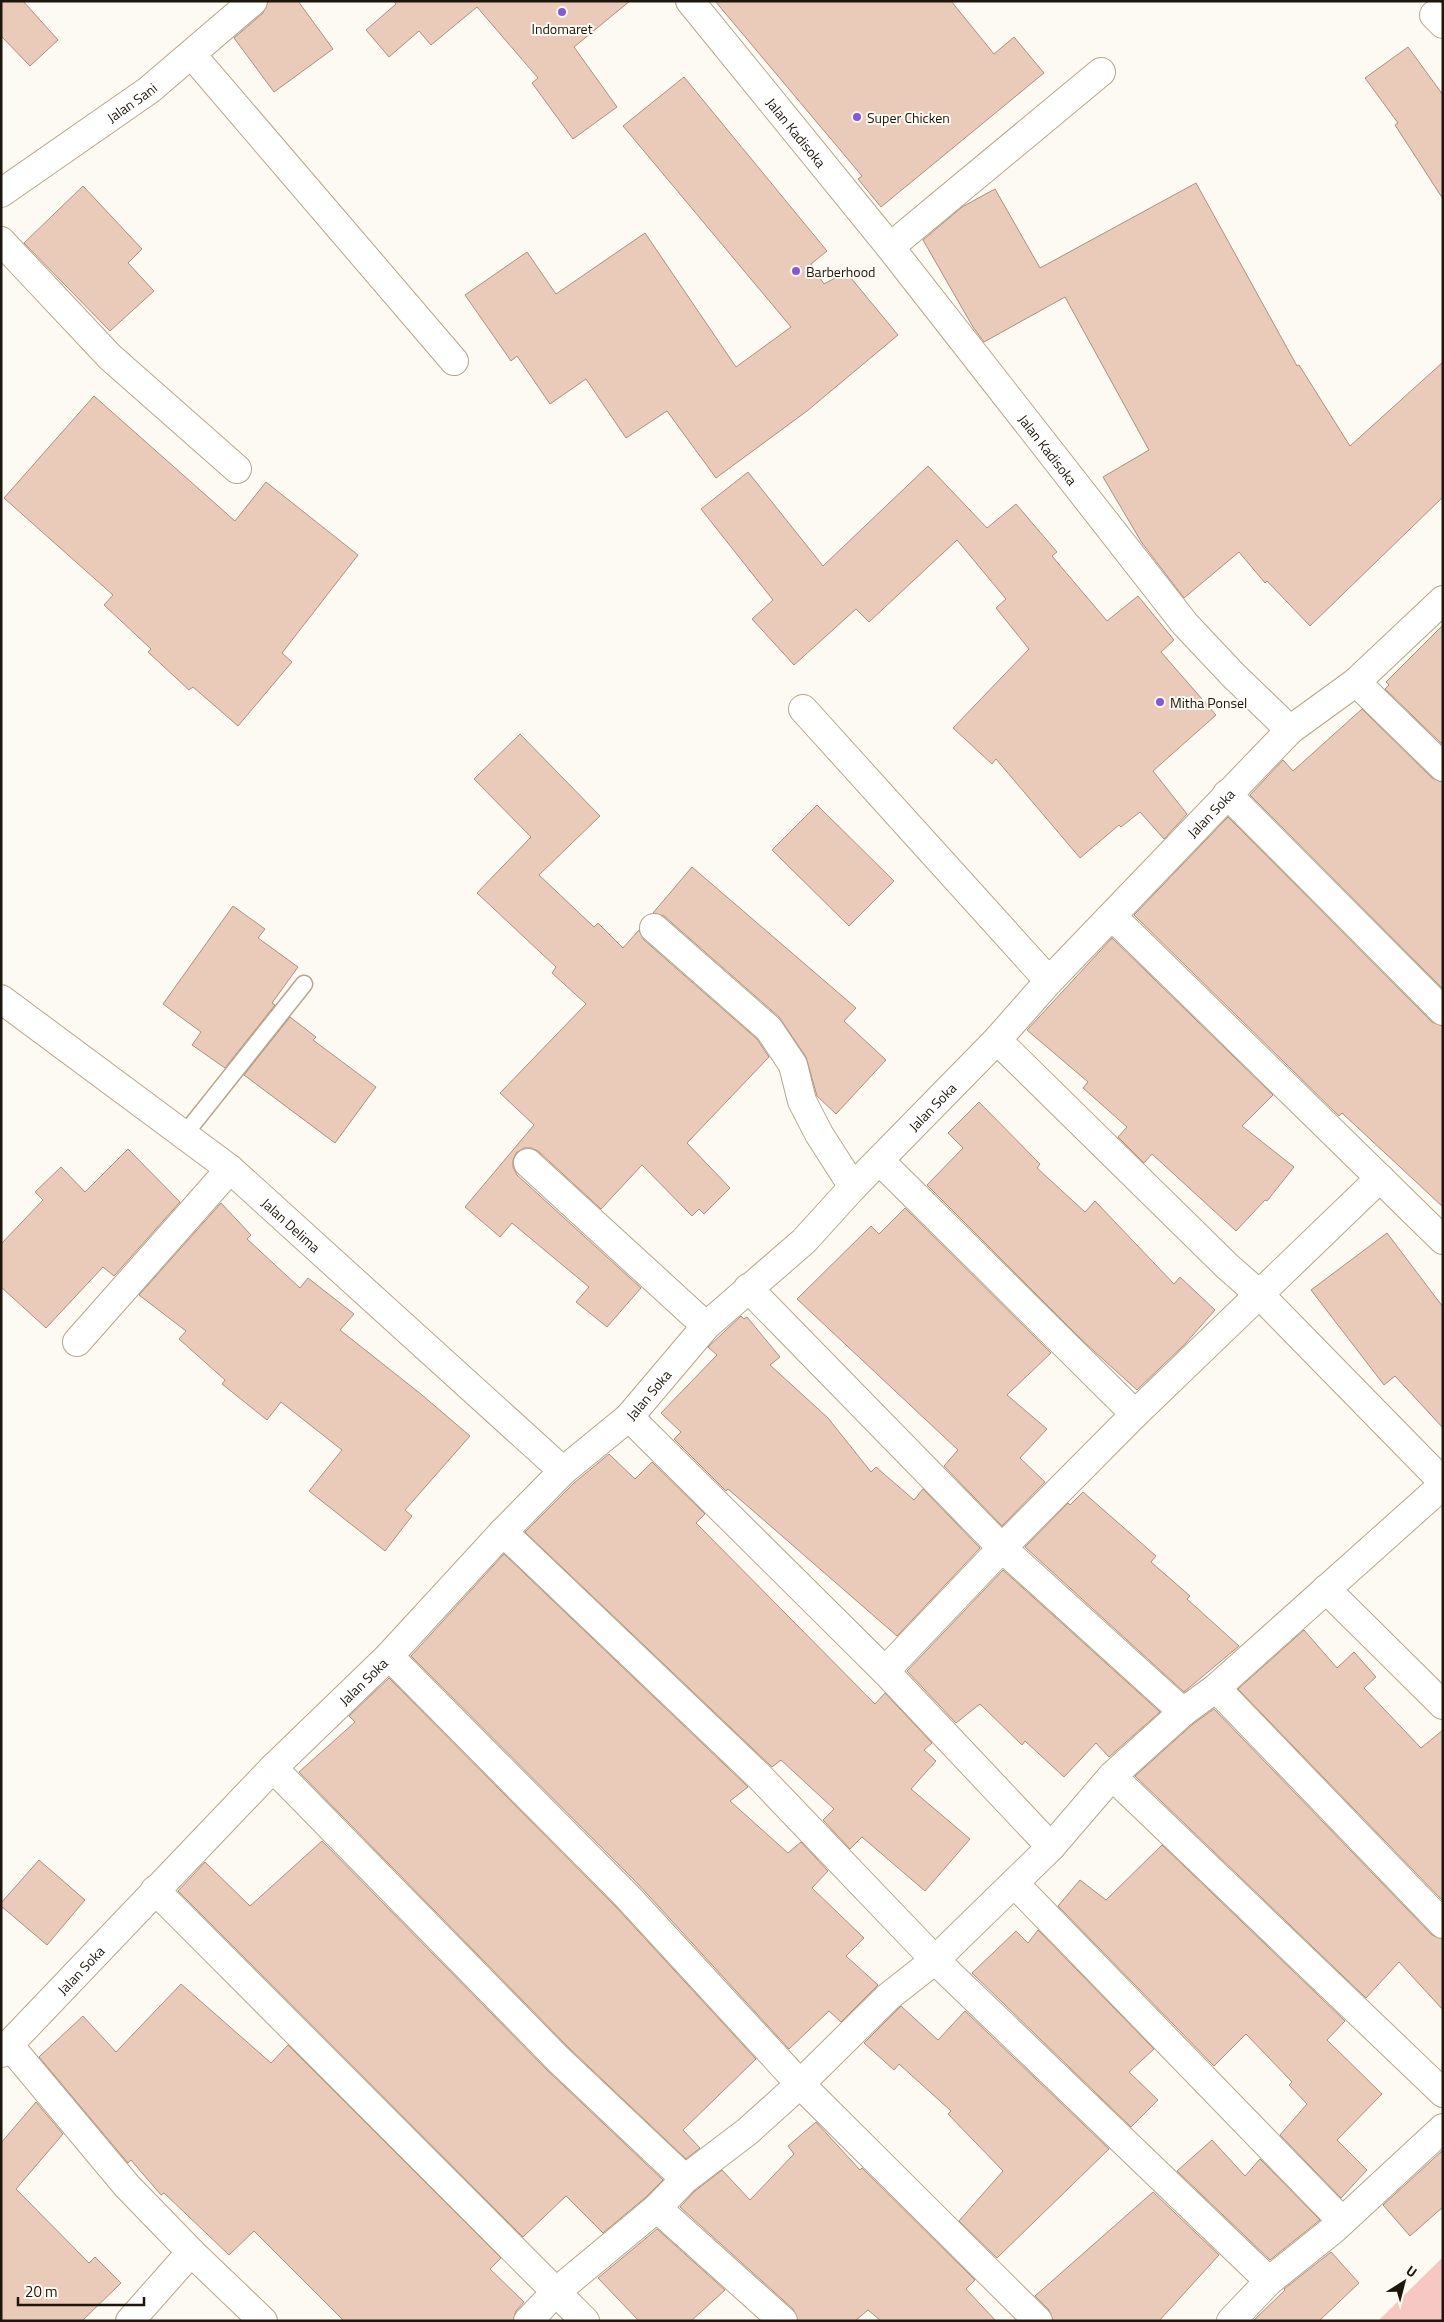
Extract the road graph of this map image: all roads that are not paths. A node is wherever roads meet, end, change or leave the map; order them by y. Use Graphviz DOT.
graph roads {
  1 [pos="253,1"];
  2 [pos="690,1"];
  3 [pos="192,55"];
  4 [pos="1101,72"];
  5 [pos="1,193"];
  6 [pos="1,241"];
  7 [pos="890,247"];
  8 [pos="454,361"];
  9 [pos="237,468"];
  10 [pos="1443,600"];
  11 [pos="1356,682"];
  12 [pos="802,709"];
  13 [pos="1290,730"];
  14 [pos="1443,767"];
  15 [pos="1227,794"];
  16 [pos="1113,917"];
  17 [pos="654,928"];
  18 [pos="1049,981"];
  19 [pos="304,984"];
  20 [pos="1,999"];
  21 [pos="1443,1012"];
  22 [pos="997,1040"];
  23 [pos="184,1135"];
  24 [pos="880,1161"];
  25 [pos="528,1163"];
  26 [pos="230,1169"];
  27 [pos="1380,1178"];
  28 [pos="853,1187"];
  29 [pos="1443,1240"];
  30 [pos="748,1288"];
  31 [pos="1260,1294"];
  32 [pos="706,1326"];
  33 [pos="77,1342"];
  34 [pos="1135,1414"];
  35 [pos="629,1417"];
  36 [pos="564,1471"];
  37 [pos="1443,1483"];
  38 [pos="503,1532"];
  39 [pos="1002,1548"];
  40 [pos="1326,1588"];
  41 [pos="389,1656"];
  42 [pos="885,1671"];
  43 [pos="1216,1688"];
  44 [pos="1443,1705"];
  45 [pos="1183,1712"];
  46 [pos="273,1768"];
  47 [pos="1112,1776"];
  48 [pos="1051,1847"];
  49 [pos="1014,1882"];
  50 [pos="155,1890"];
  51 [pos="1443,1924"];
  52 [pos="935,1960"];
  53 [pos="5,2049"];
  54 [pos="800,2084"];
  55 [pos="1443,2093"];
  56 [pos="1443,2128"];
  57 [pos="685,2179"];
  58 [pos="657,2208"];
  59 [pos="1342,2222"];
  60 [pos="191,2252"];
  61 [pos="1269,2282"];
  62 [pos="557,2292"];
  63 [pos="130,2321"];
  64 [pos="263,2321"];
  65 [pos="528,2321"];
  66 [pos="586,2321"];
  67 [pos="783,2321"];
  68 [pos="1038,2321"];
  69 [pos="1231,2321"];
  1 -- 3 [label="street, Jalan Sani"];
  2 -- 7 [label="street, Jalan Kadisoka"];
  3 -- 5 [label="street, Jalan Sani"];
  3 -- 8 [label="street"];
  4 -- 7 [label="street"];
  6 -- 9 [label="street"];
  7 -- 13 [label="street, Jalan Kadisoka"];
  10 -- 11 [label="street"];
  11 -- 13 [label="street"];
  11 -- 14 [label="street"];
  12 -- 18 [label="street"];
  13 -- 15 [label="street, Jalan Soka"];
  15 -- 16 [label="street, Jalan Soka"];
  15 -- 21 [label="street"];
  16 -- 18 [label="street, Jalan Soka"];
  16 -- 27 [label="street"];
  17 -- 28 [label="street"];
  18 -- 22 [label="street, Jalan Soka"];
  19 -- 23 [label="lane"];
  20 -- 23 [label="street, Jalan Delima"];
  22 -- 24 [label="street, Jalan Soka"];
  22 -- 31 [label="street"];
  23 -- 26 [label="street, Jalan Delima"];
  24 -- 28 [label="street, Jalan Soka"];
  24 -- 34 [label="street"];
  25 -- 32 [label="street"];
  26 -- 33 [label="street"];
  26 -- 36 [label="street, Jalan Delima"];
  27 -- 29 [label="street"];
  27 -- 31 [label="street"];
  28 -- 30 [label="street, Jalan Soka"];
  30 -- 32 [label="street, Jalan Soka"];
  30 -- 39 [label="street"];
  31 -- 34 [label="street"];
  31 -- 37 [label="street"];
  32 -- 35 [label="street, Jalan Soka"];
  34 -- 39 [label="street"];
  35 -- 36 [label="street, Jalan Soka"];
  35 -- 42 [label="street"];
  36 -- 38 [label="street, Jalan Soka"];
  37 -- 40 [label="street"];
  38 -- 41 [label="street, Jalan Soka"];
  38 -- 52 [label="street"];
  39 -- 42 [label="street"];
  39 -- 45 [label="street"];
  40 -- 43 [label="street"];
  40 -- 44 [label="street"];
  41 -- 46 [label="street, Jalan Soka"];
  41 -- 54 [label="street"];
  42 -- 48 [label="street"];
  43 -- 45 [label="street"];
  43 -- 51 [label="street"];
  45 -- 47 [label="street"];
  46 -- 50 [label="street, Jalan Soka"];
  46 -- 57 [label="street"];
  47 -- 48 [label="street"];
  47 -- 55 [label="street"];
  48 -- 49 [label="street"];
  49 -- 52 [label="street"];
  49 -- 59 [label="street"];
  50 -- 53 [label="street, Jalan Soka"];
  50 -- 62 [label="street"];
  52 -- 54 [label="street"];
  52 -- 61 [label="street"];
  53 -- 60 [label="street"];
  54 -- 57 [label="street"];
  54 -- 68 [label="street"];
  56 -- 59 [label="street"];
  57 -- 58 [label="street"];
  58 -- 62 [label="street"];
  58 -- 67 [label="street"];
  59 -- 61 [label="street"];
  60 -- 63 [label="street"];
  60 -- 64 [label="street"];
  61 -- 69 [label="street"];
  62 -- 65 [label="street"];
  62 -- 66 [label="street"];
}
